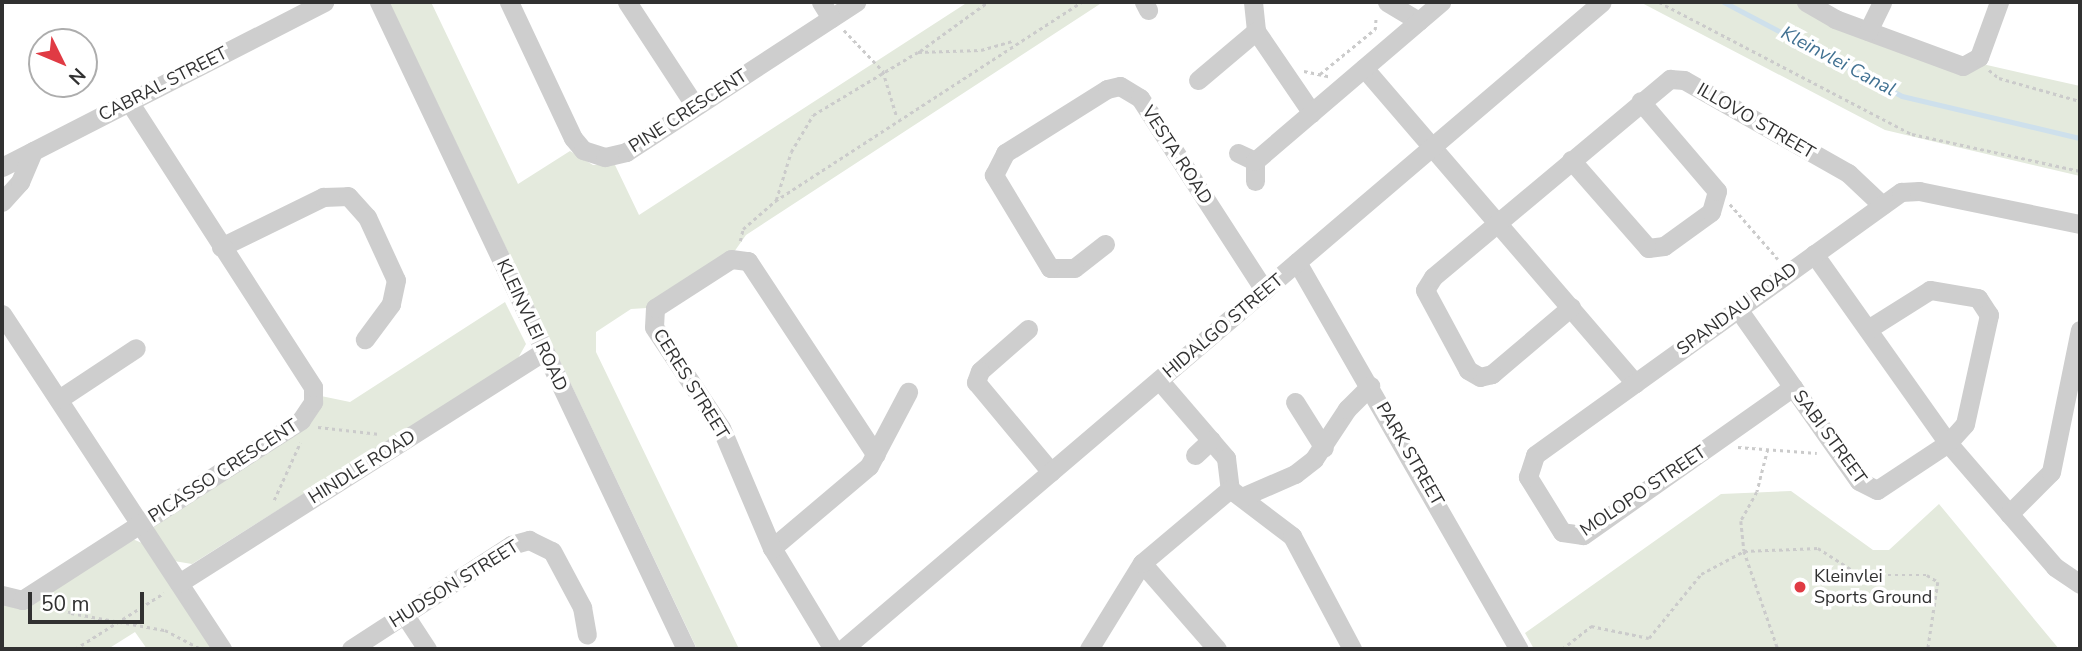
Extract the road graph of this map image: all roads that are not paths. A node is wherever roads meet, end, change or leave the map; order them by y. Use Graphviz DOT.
graph roads {
  1 [pos="324,2"];
  2 [pos="379,2"];
  3 [pos="509,2"];
  4 [pos="627,2"];
  5 [pos="856,2"];
  6 [pos="1253,2"];
  7 [pos="1387,2"];
  8 [pos="1441,2"];
  9 [pos="1602,2"];
  10 [pos="1806,2"];
  11 [pos="1882,2"];
  12 [pos="1999,2"];
  13 [pos="826,10"];
  14 [pos="1419,21"];
  15 [pos="1256,31"];
  16 [pos="1868,31"];
  17 [pos="1364,68"];
  18 [pos="1198,82"];
  19 [pos="1640,101"];
  20 [pos="129,102"];
  21 [pos="695,106"];
  22 [pos="1312,113"];
  23 [pos="1431,148"];
  24 [pos="33,151"];
  25 [pos="1571,160"];
  26 [pos="1249,165"];
  27 [pos="2,167"];
  28 [pos="2,202"];
  29 [pos="1882,205"];
  30 [pos="1498,221"];
  31 [pos="2080,224"];
  32 [pos="1105,244"];
  33 [pos="221,247"];
  34 [pos="1814,254"];
  35 [pos="1297,262"];
  36 [pos="1264,290"];
  37 [pos="1571,307"];
  38 [pos="1738,309"];
  39 [pos="2,314"];
  40 [pos="1868,329"];
  41 [pos="1028,330"];
  42 [pos="2080,330"];
  43 [pos="9,339"];
  44 [pos="365,339"];
  45 [pos="136,348"];
  46 [pos="544,351"];
  47 [pos="1158,380"];
  48 [pos="1635,383"];
  49 [pos="1370,386"];
  50 [pos="1793,387"];
  51 [pos="908,392"];
  52 [pos="59,399"];
  53 [pos="1295,402"];
  54 [pos="1211,440"];
  55 [pos="1948,443"];
  56 [pos="1324,448"];
  57 [pos="876,454"];
  58 [pos="1195,455"];
  59 [pos="1051,472"];
  60 [pos="1236,493"];
  61 [pos="2009,514"];
  62 [pos="140,525"];
  63 [pos="772,548"];
  64 [pos="1142,564"];
  65 [pos="179,583"];
  66 [pos="2080,584"];
  67 [pos="2,596"];
  68 [pos="404,614"];
  69 [pos="587,635"];
  70 [pos="222,649"];
  71 [pos="351,649"];
  72 [pos="426,649"];
  73 [pos="686,649"];
  74 [pos="833,649"];
  75 [pos="843,649"];
  76 [pos="1089,649"];
  77 [pos="1217,649"];
  78 [pos="1353,649"];
  79 [pos="1519,649"];
  1 -- 20 [label="street, CABRAL STREET"];
  2 -- 46 [label="street, KLEINVLEI ROAD"];
  3 -- 21 [label="street, PINE CRESCENT"];
  4 -- 21 [label="street"];
  5 -- 13 [label="street, PINE CRESCENT"];
  6 -- 15 [label="street"];
  7 -- 14 [label="street"];
  8 -- 14 [label="street"];
  9 -- 23 [label="street, HIDALGO STREET"];
  10 -- 16 [label="street"];
  11 -- 16 [label="street"];
  12 -- 16 [label="street"];
  13 -- 21 [label="street, PINE CRESCENT"];
  14 -- 17 [label="street"];
  15 -- 18 [label="street"];
  15 -- 22 [label="street"];
  17 -- 22 [label="street"];
  17 -- 23 [label="street"];
  19 -- 25 [label="street, ILLOVO STREET"];
  19 -- 25 [label="street"];
  19 -- 29 [label="street, ILLOVO STREET"];
  20 -- 24 [label="street, CABRAL STREET"];
  20 -- 33 [label="street, PICASSO CRESCENT"];
  22 -- 26 [label="street"];
  23 -- 30 [label="street"];
  23 -- 35 [label="street, HIDALGO STREET"];
  24 -- 27 [label="street, CABRAL STREET"];
  24 -- 28 [label="street"];
  25 -- 30 [label="street, ILLOVO STREET"];
  29 -- 31 [label="street"];
  29 -- 34 [label="street"];
  30 -- 37 [label="street"];
  30 -- 37 [label="street, ILLOVO STREET"];
  32 -- 36 [label="street, VESTA ROAD"];
  33 -- 44 [label="street"];
  33 -- 62 [label="street, PICASSO CRESCENT"];
  34 -- 38 [label="street, SPANDAU ROAD"];
  34 -- 40 [label="street, SPANDAU ROAD"];
  35 -- 36 [label="street, HIDALGO STREET"];
  35 -- 49 [label="street, PARK STREET"];
  36 -- 47 [label="street, HIDALGO STREET"];
  37 -- 48 [label="street"];
  38 -- 48 [label="street, SPANDAU ROAD"];
  38 -- 50 [label="street, SABI STREET"];
  39 -- 43 [label="street"];
  40 -- 55 [label="street, SPANDAU ROAD"];
  40 -- 55 [label="street"];
  41 -- 59 [label="street"];
  42 -- 61 [label="street"];
  43 -- 52 [label="street"];
  45 -- 52 [label="street"];
  46 -- 65 [label="street, HINDLE ROAD"];
  46 -- 73 [label="street, KLEINVLEI ROAD"];
  47 -- 54 [label="street"];
  47 -- 59 [label="street, HIDALGO STREET"];
  48 -- 50 [label="street, MOLOPO STREET"];
  49 -- 56 [label="street"];
  49 -- 79 [label="street, PARK STREET"];
  50 -- 55 [label="street, SABI STREET"];
  51 -- 57 [label="street"];
  52 -- 62 [label="street"];
  53 -- 56 [label="street"];
  54 -- 58 [label="street"];
  54 -- 60 [label="street"];
  55 -- 61 [label="street, SPANDAU ROAD"];
  56 -- 60 [label="street"];
  57 -- 63 [label="street"];
  57 -- 63 [label="street, CERES STREET"];
  59 -- 75 [label="street, HIDALGO STREET"];
  60 -- 64 [label="street"];
  60 -- 78 [label="street"];
  61 -- 66 [label="street, SPANDAU ROAD"];
  62 -- 65 [label="street"];
  62 -- 67 [label="street, PICASSO CRESCENT"];
  63 -- 74 [label="street, CERES STREET"];
  64 -- 76 [label="street"];
  64 -- 77 [label="street"];
  65 -- 70 [label="street"];
  68 -- 69 [label="street, HUDSON STREET"];
  68 -- 71 [label="street, HUDSON STREET"];
  68 -- 72 [label="street"];
}
